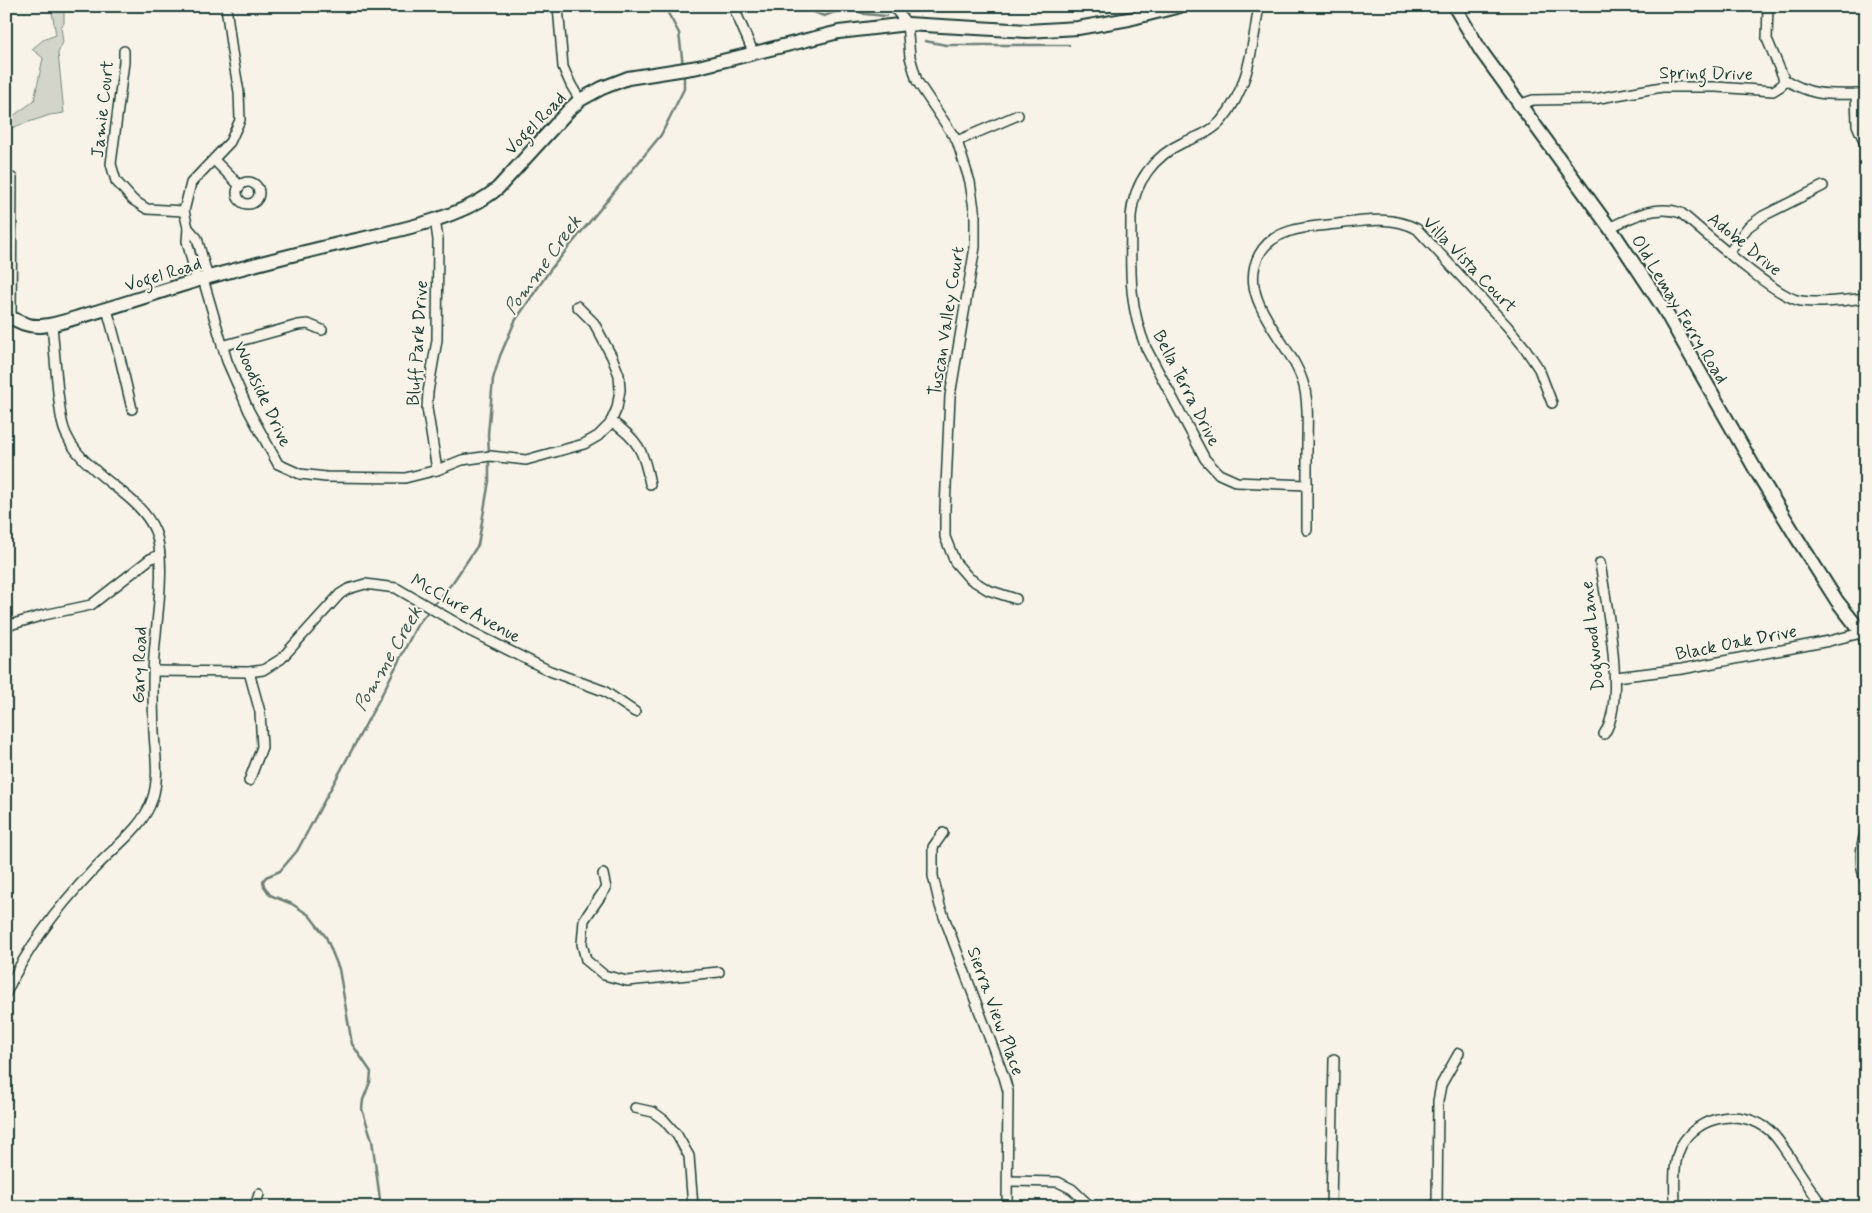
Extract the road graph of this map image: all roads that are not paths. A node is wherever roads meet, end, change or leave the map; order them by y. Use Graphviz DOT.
graph roads {
  1 [pos="226,6"];
  2 [pos="558,6"];
  3 [pos="734,6"];
  4 [pos="893,6"];
  5 [pos="1180,6"];
  6 [pos="1258,6"];
  7 [pos="1454,6"];
  8 [pos="1768,6"];
  9 [pos="907,24"];
  10 [pos="124,51"];
  11 [pos="754,54"];
  12 [pos="1784,78"];
  13 [pos="1861,94"];
  14 [pos="580,100"];
  15 [pos="1518,104"];
  16 [pos="1018,116"];
  17 [pos="958,141"];
  18 [pos="1866,146"];
  19 [pos="214,160"];
  20 [pos="6,178"];
  21 [pos="240,186"];
  22 [pos="1823,186"];
  23 [pos="184,211"];
  24 [pos="435,219"];
  25 [pos="1609,228"];
  26 [pos="1729,253"];
  27 [pos="202,279"];
  28 [pos="1866,298"];
  29 [pos="577,306"];
  30 [pos="107,309"];
  31 [pos="9,316"];
  32 [pos="52,324"];
  33 [pos="322,330"];
  34 [pos="222,346"];
  35 [pos="1552,403"];
  36 [pos="132,409"];
  37 [pos="611,421"];
  38 [pos="437,470"];
  39 [pos="650,484"];
  40 [pos="1307,485"];
  41 [pos="1307,530"];
  42 [pos="159,555"];
  43 [pos="1600,563"];
  44 [pos="1016,599"];
  45 [pos="13,624"];
  46 [pos="1863,635"];
  47 [pos="153,671"];
  48 [pos="249,672"];
  49 [pos="1616,677"];
  50 [pos="635,712"];
  51 [pos="1604,734"];
  52 [pos="249,781"];
  53 [pos="1866,831"];
  54 [pos="943,833"];
  55 [pos="603,874"];
  56 [pos="1866,882"];
  57 [pos="718,972"];
  58 [pos="6,993"];
  59 [pos="1459,1054"];
  60 [pos="1334,1059"];
  61 [pos="635,1108"];
  62 [pos="1008,1181"];
  63 [pos="259,1194"];
  64 [pos="255,1207"];
  65 [pos="692,1207"];
  66 [pos="1007,1207"];
  67 [pos="1090,1207"];
  68 [pos="1331,1207"];
  69 [pos="1438,1207"];
  70 [pos="1675,1207"];
  71 [pos="1823,1207"];
  1 -- 19 [label="street"];
  2 -- 14 [label="street"];
  3 -- 11 [label="street"];
  4 -- 9 [label="street"];
  5 -- 9 [label="street, Vogel Road"];
  6 -- 40 [label="street, Bella Terra Drive"];
  7 -- 15 [label="street, Old Lemay Ferry Road"];
  8 -- 12 [label="street, Spring Drive"];
  9 -- 11 [label="street, Vogel Road"];
  9 -- 17 [label="street, Tuscan Valley Court"];
  10 -- 23 [label="street, Jamie Court"];
  11 -- 14 [label="street, Vogel Road"];
  12 -- 13 [label="street"];
  12 -- 15 [label="street, Spring Drive"];
  13 -- 18 [label="street"];
  14 -- 24 [label="street, Vogel Road"];
  15 -- 25 [label="street, Old Lemay Ferry Road"];
  16 -- 17 [label="street"];
  17 -- 44 [label="street, Tuscan Valley Court"];
  19 -- 21 [label="street"];
  19 -- 23 [label="street"];
  20 -- 31 [label="street"];
  22 -- 26 [label="street"];
  23 -- 27 [label="street, Woodside Drive"];
  24 -- 27 [label="street, Vogel Road"];
  24 -- 38 [label="street, Bluff Park Drive"];
  25 -- 26 [label="street, Adobe Drive"];
  25 -- 46 [label="street, Old Lemay Ferry Road"];
  26 -- 28 [label="street, Adobe Drive"];
  27 -- 30 [label="street, Vogel Road"];
  27 -- 34 [label="street, Woodside Drive"];
  29 -- 37 [label="street, Woodside Drive"];
  30 -- 32 [label="street, Vogel Road"];
  30 -- 36 [label="street"];
  31 -- 32 [label="street, Vogel Road"];
  32 -- 42 [label="street, Gary Road"];
  33 -- 34 [label="street"];
  34 -- 38 [label="street, Woodside Drive"];
  35 -- 40 [label="street, Villa Vista Court"];
  37 -- 38 [label="street, Woodside Drive"];
  37 -- 39 [label="street"];
  40 -- 41 [label="street, Villa Vista Court"];
  42 -- 45 [label="street"];
  42 -- 47 [label="street, Gary Road"];
  43 -- 49 [label="street, Dogwood Lane"];
  46 -- 49 [label="street, Black Oak Drive"];
  47 -- 48 [label="street, McClure Avenue"];
  47 -- 58 [label="street, Gary Road"];
  48 -- 50 [label="street, McClure Avenue"];
  48 -- 52 [label="street"];
  49 -- 51 [label="street, Dogwood Lane"];
  53 -- 56 [label="street"];
  54 -- 62 [label="street, Sierra View Place"];
  55 -- 57 [label="street"];
  59 -- 69 [label="street"];
  60 -- 68 [label="street"];
  61 -- 65 [label="street"];
  62 -- 66 [label="street, Sierra View Place"];
  62 -- 67 [label="street"];
  63 -- 64 [label="street"];
  70 -- 71 [label="street"];
}
